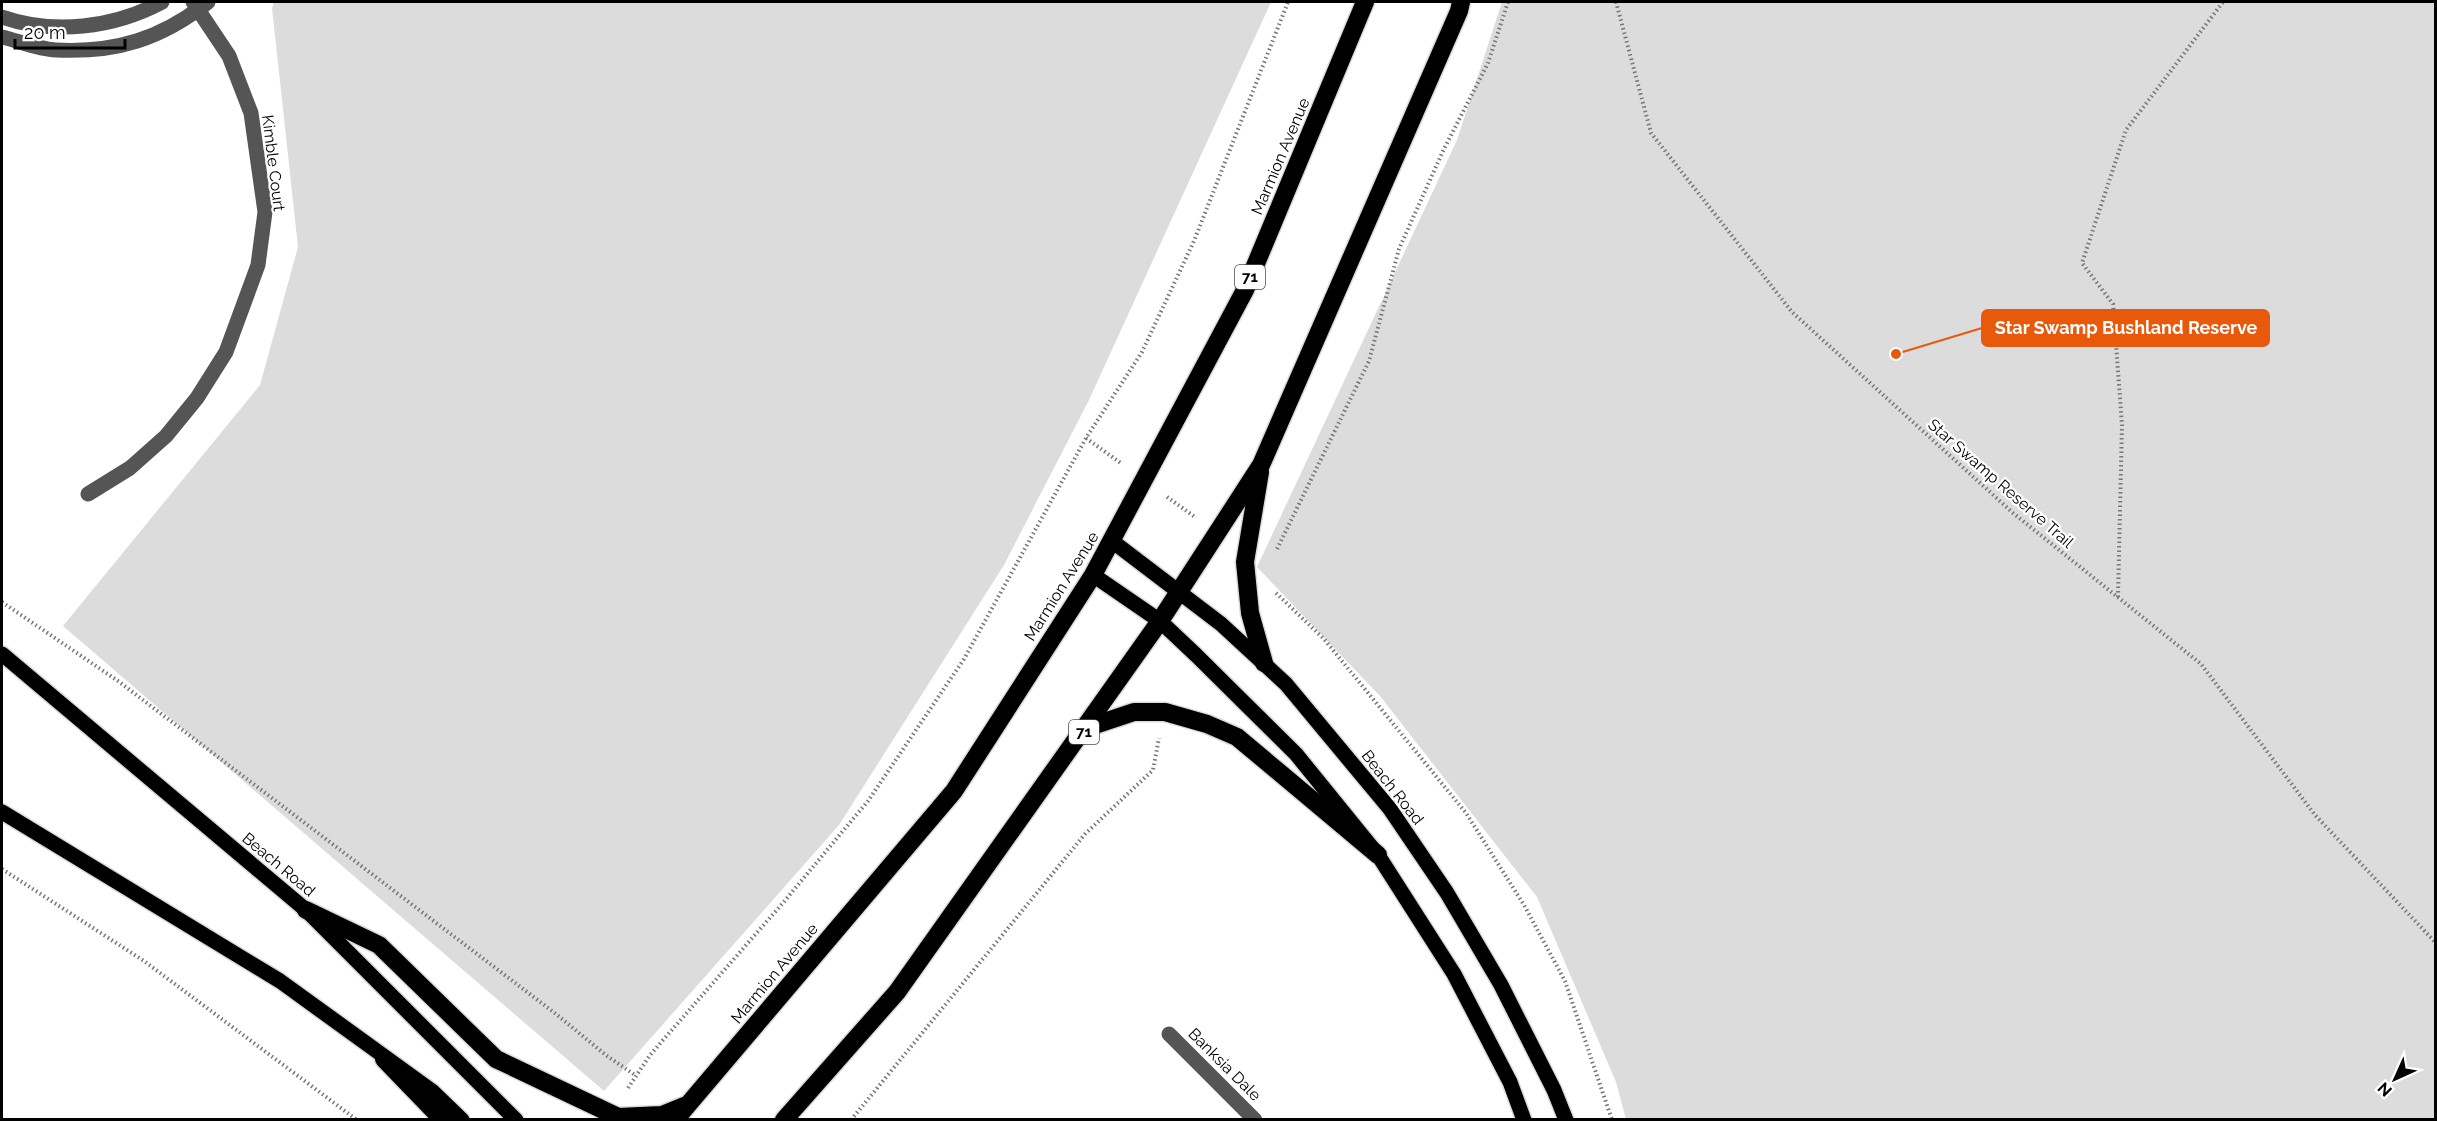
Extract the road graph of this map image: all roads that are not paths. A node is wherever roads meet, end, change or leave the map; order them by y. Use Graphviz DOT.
graph roads {
  1 [pos="162,2"];
  2 [pos="1365,2"];
  3 [pos="1461,2"];
  4 [pos="200,4"];
  5 [pos="2,17"];
  6 [pos="2,37"];
  7 [pos="1261,465"];
  8 [pos="88,495"];
  9 [pos="1112,540"];
  10 [pos="1093,575"];
  11 [pos="1180,591"];
  12 [pos="1161,621"];
  13 [pos="2,654"];
  14 [pos="1264,663"];
  15 [pos="1086,728"];
  16 [pos="2,812"];
  17 [pos="1378,855"];
  18 [pos="306,910"];
  19 [pos="1169,1034"];
  20 [pos="384,1059"];
  21 [pos="687,1105"];
  22 [pos="443,1119"];
  23 [pos="462,1119"];
  24 [pos="516,1119"];
  25 [pos="675,1119"];
  26 [pos="784,1119"];
  27 [pos="1255,1119"];
  28 [pos="1524,1119"];
  29 [pos="1566,1119"];
  1 -- 5 [label="street"];
  2 -- 9 [label="highway, Marmion Avenue / 71"];
  3 -- 7 [label="highway, 71"];
  4 -- 6 [label="street"];
  4 -- 8 [label="street, Kimble Court"];
  7 -- 11 [label="highway, 71"];
  7 -- 14 [label="highway"];
  9 -- 10 [label="highway, Marmion Avenue / 71"];
  9 -- 11 [label="main road, Beach Road"];
  10 -- 12 [label="main road"];
  10 -- 21 [label="highway, Marmion Avenue / 71"];
  11 -- 12 [label="highway, 71"];
  11 -- 14 [label="main road, Beach Road"];
  12 -- 15 [label="highway, 71"];
  12 -- 17 [label="main road"];
  13 -- 18 [label="main road, Beach Road"];
  14 -- 29 [label="main road, Beach Road"];
  15 -- 17 [label="highway"];
  15 -- 26 [label="highway, 71"];
  16 -- 20 [label="main road"];
  17 -- 28 [label="main road"];
  18 -- 21 [label="highway"];
  18 -- 24 [label="main road, Beach Road"];
  19 -- 27 [label="street, Banksia Dale"];
  20 -- 22 [label="highway"];
  20 -- 23 [label="main road"];
  21 -- 25 [label="highway, Marmion Avenue / 71"];
}
